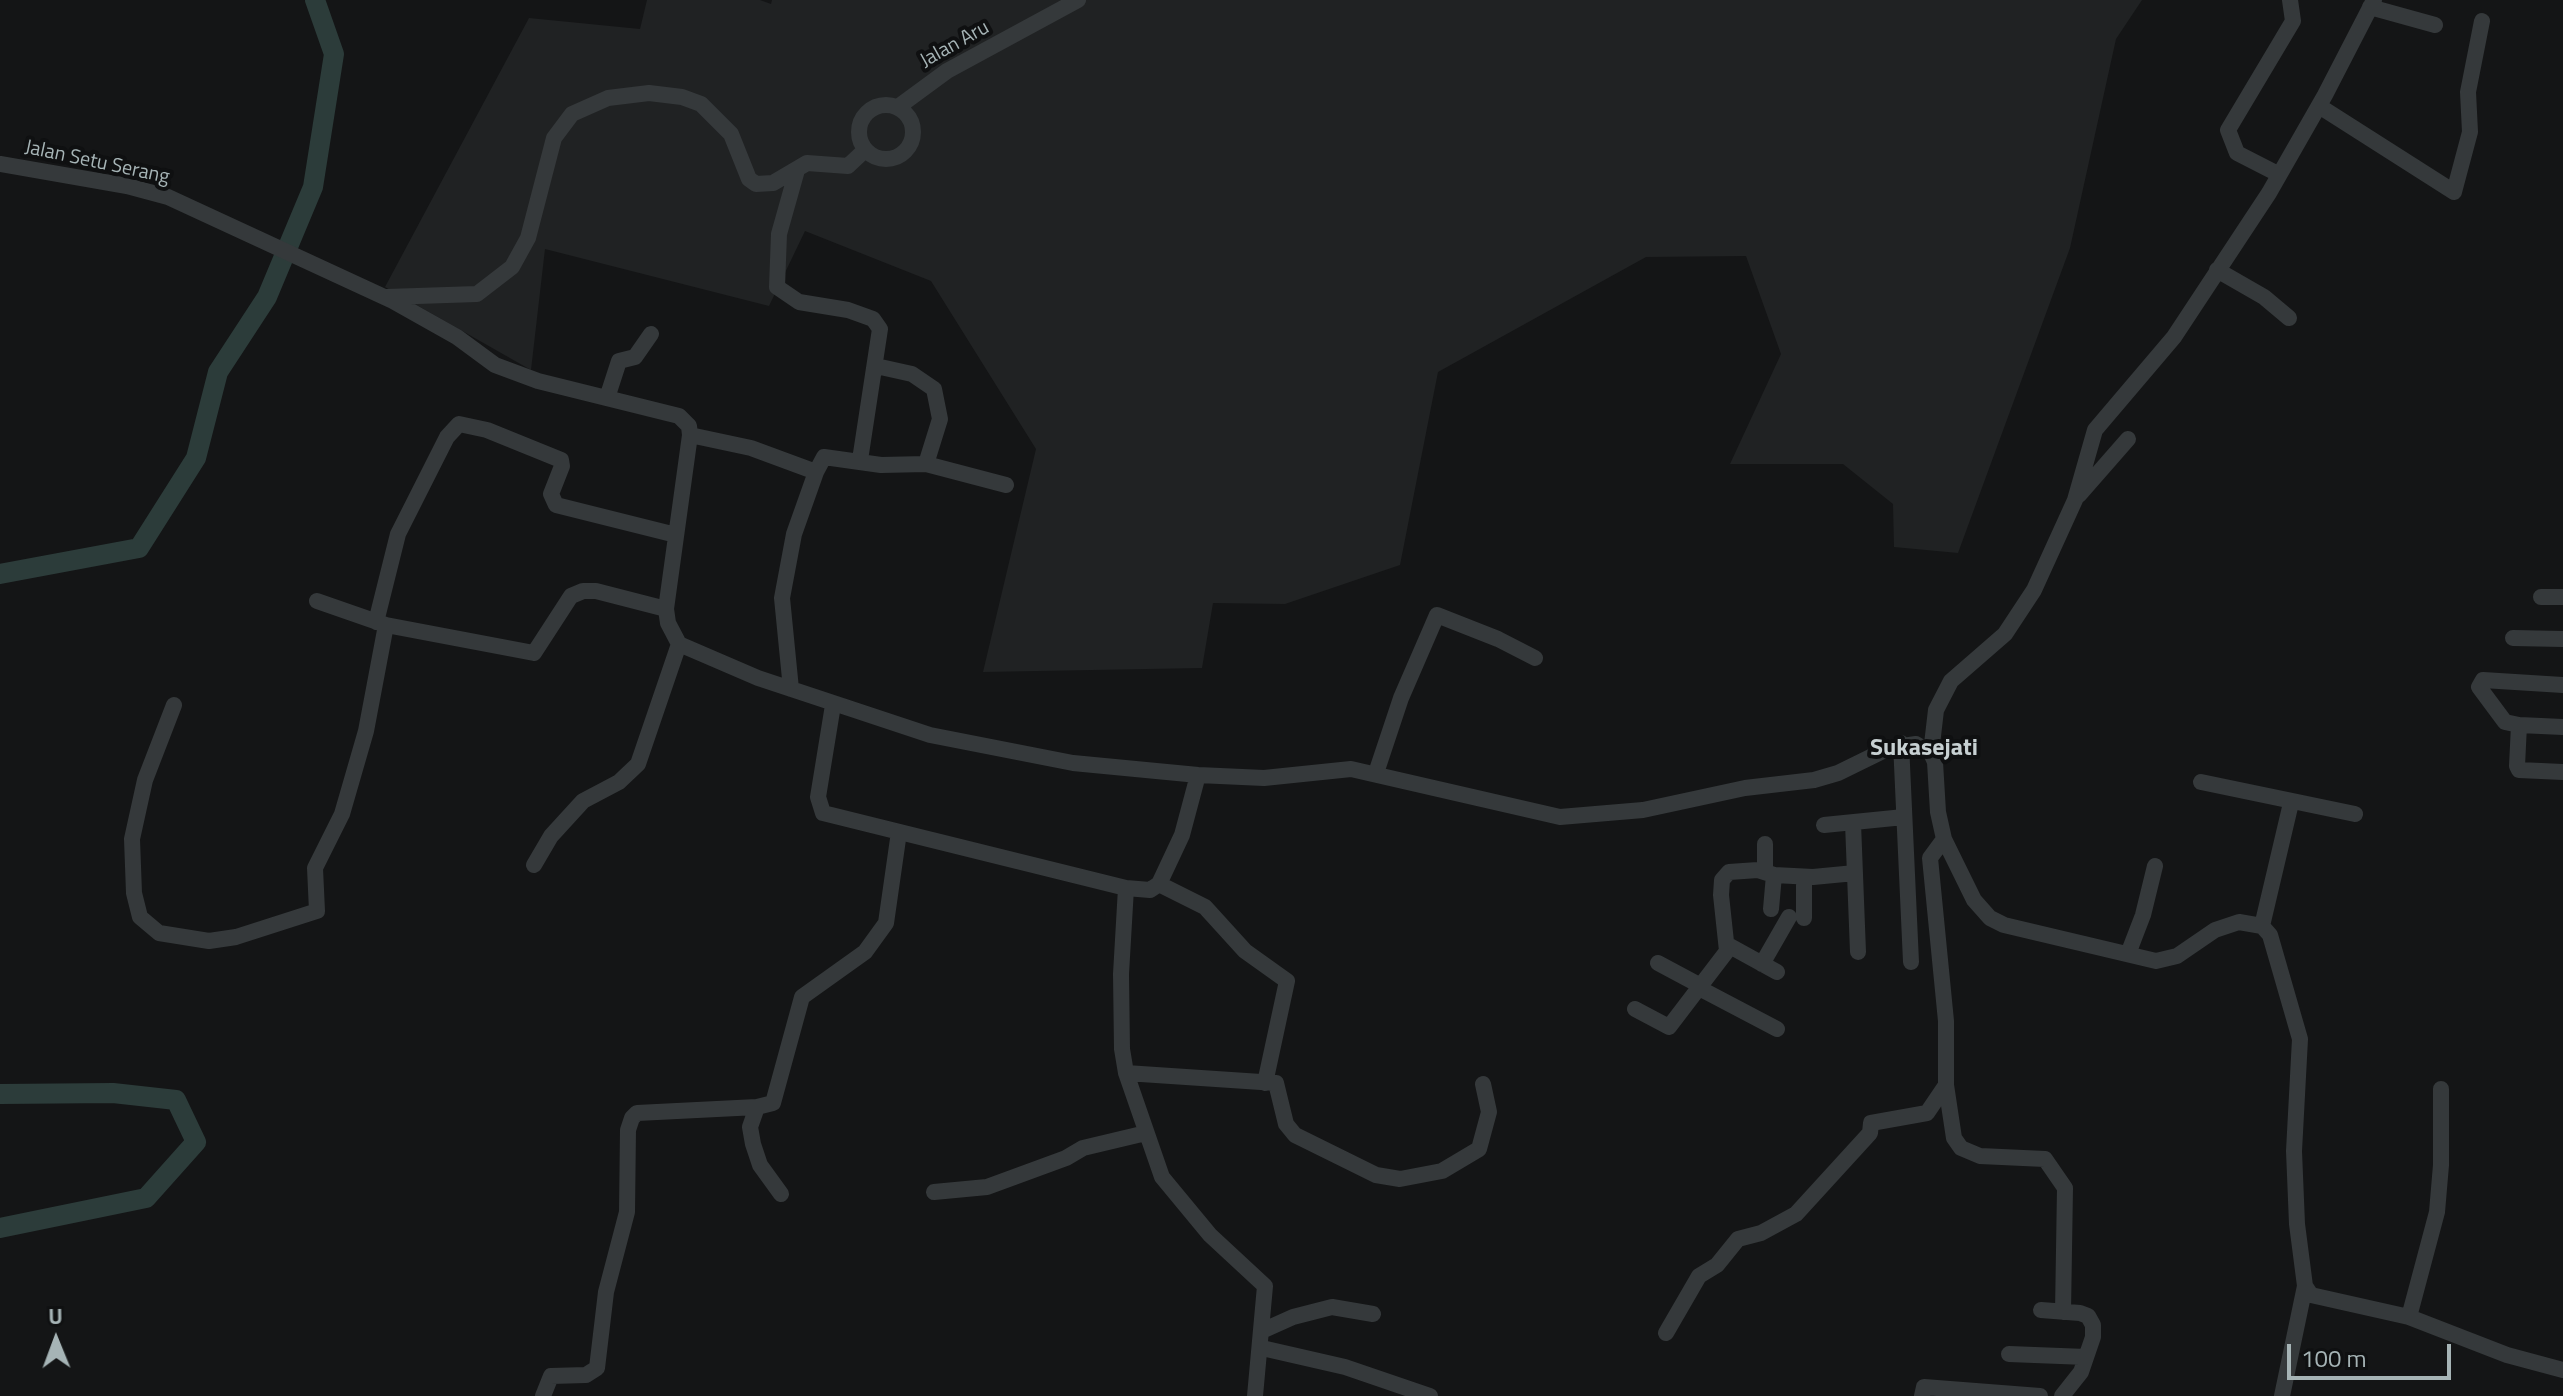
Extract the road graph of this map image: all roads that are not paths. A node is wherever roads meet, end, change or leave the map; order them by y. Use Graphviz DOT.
graph roads {
  1 [pos="1078,0"];
  2 [pos="2290,0"];
  3 [pos="2372,4"];
  4 [pos="2482,21"];
  5 [pos="2435,25"];
  6 [pos="2319,106"];
  7 [pos="898,107"];
  8 [pos="865,150"];
  9 [pos="0,164"];
  10 [pos="797,170"];
  11 [pos="2278,174"];
  12 [pos="2217,270"];
  13 [pos="386,297"];
  14 [pos="2289,318"];
  15 [pos="651,334"];
  16 [pos="876,366"];
  17 [pos="607,398"];
  18 [pos="690,435"];
  19 [pos="2128,439"];
  20 [pos="860,460"];
  21 [pos="926,464"];
  22 [pos="816,472"];
  23 [pos="1006,485"];
  24 [pos="2075,500"];
  25 [pos="676,535"];
  26 [pos="2541,597"];
  27 [pos="2563,597"];
  28 [pos="317,601"];
  29 [pos="666,609"];
  30 [pos="381,624"];
  31 [pos="2513,638"];
  32 [pos="2563,639"];
  33 [pos="679,644"];
  34 [pos="1535,658"];
  35 [pos="2563,685"];
  36 [pos="791,689"];
  37 [pos="174,705"];
  38 [pos="833,705"];
  39 [pos="2519,725"];
  40 [pos="2563,727"];
  41 [pos="1901,743"];
  42 [pos="1931,753"];
  43 [pos="2563,772"];
  44 [pos="1376,773"];
  45 [pos="1198,775"];
  46 [pos="2201,782"];
  47 [pos="2291,803"];
  48 [pos="2355,814"];
  49 [pos="1904,817"];
  50 [pos="1853,823"];
  51 [pos="1824,825"];
  52 [pos="899,832"];
  53 [pos="1944,839"];
  54 [pos="1765,844"];
  55 [pos="534,865"];
  56 [pos="2155,866"];
  57 [pos="1769,873"];
  58 [pos="1855,873"];
  59 [pos="1804,877"];
  60 [pos="1159,884"];
  61 [pos="1126,888"];
  62 [pos="1771,909"];
  63 [pos="2262,926"];
  64 [pos="1728,945"];
  65 [pos="1858,952"];
  66 [pos="2128,954"];
  67 [pos="1911,962"];
  68 [pos="1658,963"];
  69 [pos="1700,987"];
  70 [pos="1635,1009"];
  71 [pos="1777,1029"];
  72 [pos="1126,1073"];
  73 [pos="1265,1083"];
  74 [pos="1483,1084"];
  75 [pos="1946,1085"];
  76 [pos="2441,1089"];
  77 [pos="757,1107"];
  78 [pos="1146,1133"];
  79 [pos="934,1192"];
  80 [pos="781,1194"];
  81 [pos="2305,1286"];
  82 [pos="2041,1310"];
  83 [pos="2063,1312"];
  84 [pos="1373,1314"];
  85 [pos="2409,1317"];
  86 [pos="1264,1330"];
  87 [pos="1666,1333"];
  88 [pos="1262,1348"];
  89 [pos="2009,1354"];
  90 [pos="2086,1357"];
  91 [pos="2563,1370"];
  92 [pos="1970,1393"];
  93 [pos="543,1396"];
  94 [pos="1255,1396"];
  95 [pos="1430,1396"];
  96 [pos="1922,1396"];
  97 [pos="2040,1396"];
  98 [pos="2062,1396"];
  99 [pos="2282,1396"];
  1 -- 7 [label="street, Jalan Aru"];
  2 -- 11 [label="street"];
  3 -- 5 [label="street"];
  3 -- 6 [label="street"];
  4 -- 6 [label="street"];
  6 -- 11 [label="street"];
  7 -- 8 [label="street"];
  7 -- 8 [label="street"];
  8 -- 10 [label="street"];
  9 -- 13 [label="street, Jalan Setu Serang"];
  10 -- 13 [label="street"];
  10 -- 16 [label="street"];
  11 -- 12 [label="street"];
  12 -- 14 [label="street"];
  12 -- 24 [label="street"];
  13 -- 17 [label="street, Jalan Setu Serang"];
  15 -- 17 [label="street"];
  16 -- 20 [label="street"];
  16 -- 21 [label="street"];
  17 -- 18 [label="street, Jalan Setu Serang"];
  18 -- 22 [label="street"];
  18 -- 25 [label="street"];
  19 -- 24 [label="street"];
  20 -- 21 [label="street"];
  20 -- 22 [label="street"];
  21 -- 23 [label="street"];
  22 -- 36 [label="street"];
  24 -- 42 [label="street"];
  25 -- 29 [label="street"];
  25 -- 30 [label="street"];
  26 -- 27 [label="street"];
  28 -- 30 [label="street"];
  29 -- 30 [label="street"];
  29 -- 33 [label="street"];
  30 -- 37 [label="street"];
  31 -- 32 [label="street"];
  33 -- 36 [label="street"];
  33 -- 55 [label="street"];
  34 -- 44 [label="street"];
  35 -- 39 [label="street"];
  36 -- 38 [label="street"];
  38 -- 45 [label="street"];
  38 -- 52 [label="street"];
  39 -- 40 [label="street"];
  39 -- 43 [label="street"];
  41 -- 42 [label="street"];
  41 -- 44 [label="street"];
  41 -- 49 [label="street"];
  42 -- 53 [label="street"];
  44 -- 45 [label="street"];
  45 -- 60 [label="street"];
  46 -- 47 [label="street"];
  47 -- 48 [label="street"];
  47 -- 63 [label="street"];
  49 -- 50 [label="street"];
  49 -- 67 [label="street"];
  50 -- 51 [label="street"];
  50 -- 58 [label="street"];
  52 -- 61 [label="street"];
  52 -- 77 [label="street"];
  53 -- 66 [label="street"];
  53 -- 75 [label="street"];
  54 -- 57 [label="street"];
  56 -- 66 [label="street"];
  57 -- 59 [label="street"];
  57 -- 62 [label="street"];
  57 -- 64 [label="street"];
  58 -- 59 [label="street"];
  58 -- 65 [label="street"];
  59 -- 64 [label="street"];
  60 -- 61 [label="street"];
  60 -- 73 [label="street"];
  61 -- 72 [label="street"];
  63 -- 66 [label="street"];
  63 -- 81 [label="street"];
  64 -- 69 [label="street"];
  68 -- 69 [label="street"];
  69 -- 70 [label="street"];
  69 -- 71 [label="street"];
  72 -- 73 [label="street"];
  72 -- 78 [label="street"];
  73 -- 74 [label="street"];
  75 -- 83 [label="street"];
  75 -- 87 [label="street"];
  76 -- 85 [label="street"];
  77 -- 80 [label="street"];
  77 -- 93 [label="street"];
  78 -- 79 [label="street"];
  78 -- 86 [label="street"];
  81 -- 85 [label="street"];
  81 -- 99 [label="street"];
  82 -- 83 [label="street"];
  83 -- 90 [label="street"];
  84 -- 86 [label="street"];
  85 -- 91 [label="street"];
  86 -- 88 [label="street"];
  88 -- 94 [label="street"];
  88 -- 95 [label="street"];
  89 -- 90 [label="street"];
  90 -- 98 [label="street"];
  92 -- 96 [label="street"];
  92 -- 97 [label="street"];
}
